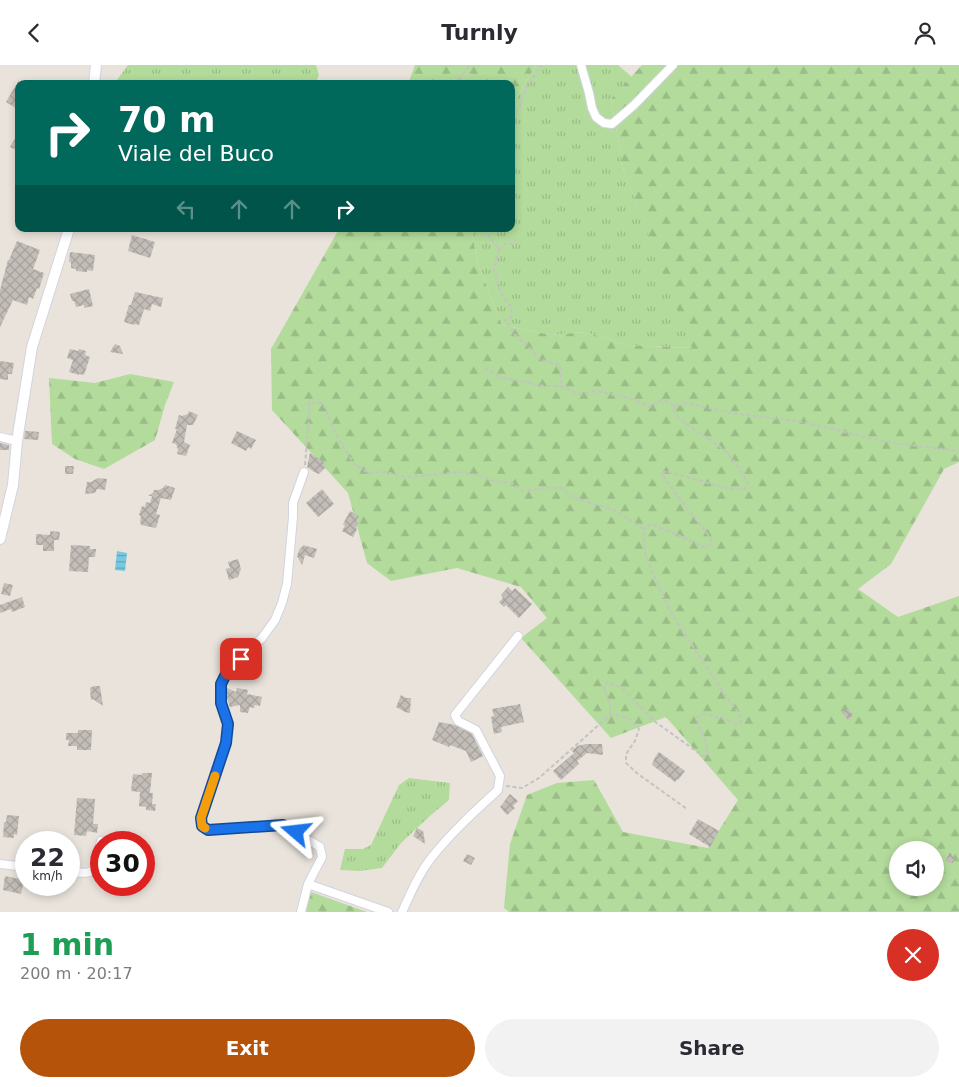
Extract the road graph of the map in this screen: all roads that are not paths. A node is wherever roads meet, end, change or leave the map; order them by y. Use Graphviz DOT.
graph roads {
  1 [pos="96,65"];
  2 [pos="581,65"];
  3 [pos="673,65"];
  4 [pos="94,80"];
  5 [pos="68,232"];
  6 [pos="0,437"];
  7 [pos="17,441"];
  8 [pos="304,472"];
  9 [pos="0,539"];
  10 [pos="518,636"];
  11 [pos="0,864"];
  12 [pos="15,866"];
  13 [pos="308,884"];
  14 [pos="301,912"];
  15 [pos="388,912"];
  16 [pos="402,912"];
  1 -- 4 [label="street"];
  2 -- 3 [label="street"];
  5 -- 7 [label="street"];
  6 -- 7 [label="street"];
  7 -- 9 [label="street"];
  8 -- 13 [label="street"];
  10 -- 16 [label="street"];
  11 -- 12 [label="street"];
  13 -- 14 [label="street"];
  13 -- 15 [label="street"];
}
